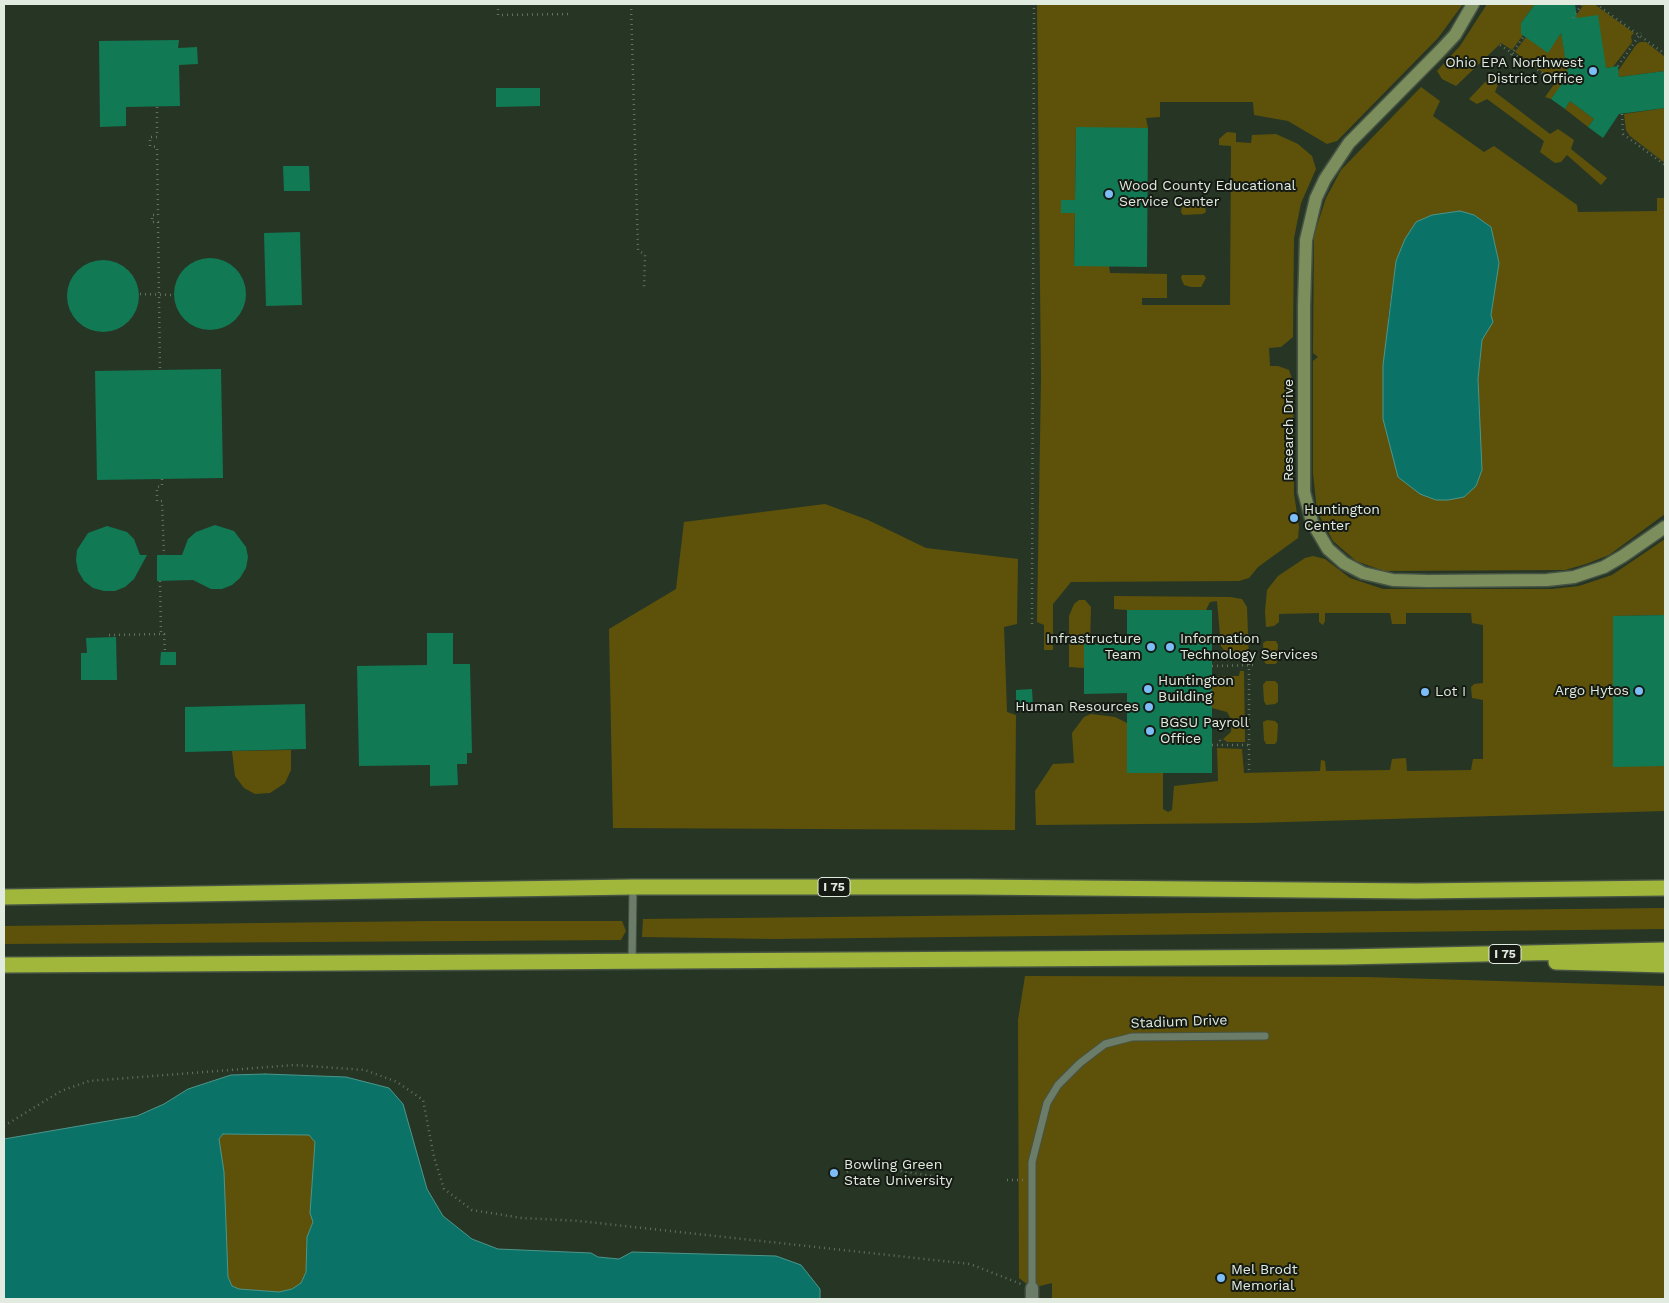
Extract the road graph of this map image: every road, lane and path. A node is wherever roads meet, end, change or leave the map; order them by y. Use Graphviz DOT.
graph roads {
  1 [pos="498,4"];
  2 [pos="631,4"];
  3 [pos="1034,4"];
  4 [pos="1474,4"];
  5 [pos="1582,4"];
  6 [pos="1596,4"];
  7 [pos="572,14"];
  8 [pos="1573,18"];
  9 [pos="1641,34"];
  10 [pos="1524,36"];
  11 [pos="1500,45"];
  12 [pos="1512,54"];
  13 [pos="1665,54"];
  14 [pos="1618,66"];
  15 [pos="1568,75"];
  16 [pos="1550,79"];
  17 [pos="1556,82"];
  18 [pos="157,107"];
  19 [pos="1622,114"];
  20 [pos="1665,165"];
  21 [pos="644,289"];
  22 [pos="140,294"];
  23 [pos="159,295"];
  24 [pos="173,295"];
  25 [pos="160,370"];
  26 [pos="162,479"];
  27 [pos="1665,526"];
  28 [pos="164,555"];
  29 [pos="160,581"];
  30 [pos="1032,624"];
  31 [pos="161,634"];
  32 [pos="109,635"];
  33 [pos="164,652"];
  34 [pos="1249,659"];
  35 [pos="1257,665"];
  36 [pos="1212,666"];
  37 [pos="1249,666"];
  38 [pos="1220,740"];
  39 [pos="1249,744"];
  40 [pos="1212,745"];
  41 [pos="1222,745"];
  42 [pos="1249,772"];
  43 [pos="632,888"];
  44 [pos="1665,888"];
  45 [pos="4,897"];
  46 [pos="1665,950"];
  47 [pos="1344,957"];
  48 [pos="632,961"];
  49 [pos="4,965"];
  50 [pos="1665,965"];
  51 [pos="1265,1036"];
  52 [pos="4,1126"];
  53 [pos="846,1172"];
  54 [pos="933,1176"];
  55 [pos="1007,1180"];
  56 [pos="1032,1180"];
  57 [pos="1032,1294"];
  1 -- 7 [label="path"];
  2 -- 21 [label="path"];
  3 -- 30 [label="path"];
  4 -- 27 [label="street, Research Drive"];
  5 -- 8 [label="path"];
  6 -- 9 [label="path"];
  9 -- 13 [label="path"];
  9 -- 14 [label="path"];
  10 -- 12 [label="path"];
  11 -- 12 [label="path"];
  12 -- 16 [label="path"];
  15 -- 16 [label="path"];
  16 -- 17 [label="path"];
  18 -- 23 [label="path"];
  19 -- 20 [label="path"];
  22 -- 23 [label="path"];
  23 -- 24 [label="path"];
  23 -- 25 [label="path"];
  26 -- 28 [label="path"];
  29 -- 31 [label="path"];
  31 -- 32 [label="path"];
  31 -- 33 [label="path"];
  34 -- 37 [label="path"];
  35 -- 37 [label="path"];
  36 -- 37 [label="path"];
  37 -- 39 [label="path"];
  38 -- 41 [label="path"];
  39 -- 41 [label="path"];
  39 -- 42 [label="path"];
  40 -- 41 [label="path"];
  43 -- 44 [label="highway, I 75"];
  43 -- 45 [label="highway, I 75"];
  43 -- 48 [label="lane"];
  46 -- 47 [label="highway, I 75"];
  47 -- 48 [label="highway, I 75"];
  47 -- 50 [label="highway"];
  48 -- 49 [label="highway, I 75"];
  51 -- 56 [label="lane, Stadium Drive"];
  52 -- 57 [label="path"];
  53 -- 54 [label="path"];
  55 -- 56 [label="path"];
  56 -- 57 [label="lane, Stadium Drive"];
}
